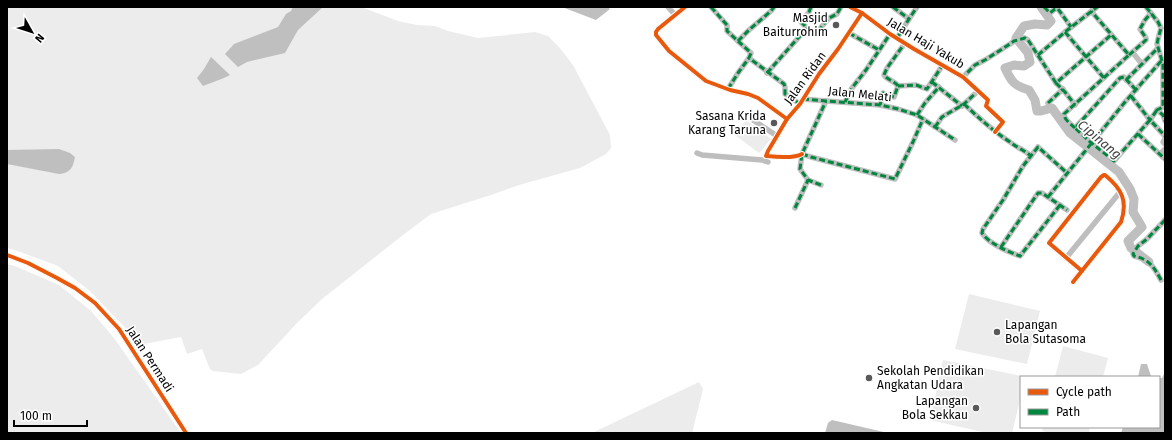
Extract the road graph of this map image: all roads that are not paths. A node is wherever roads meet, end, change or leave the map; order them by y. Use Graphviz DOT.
graph roads {
  1 [pos="668,7"];
  2 [pos="685,7"];
  3 [pos="711,7"];
  4 [pos="774,7"];
  5 [pos="811,7"];
  6 [pos="841,7"];
  7 [pos="850,7"];
  8 [pos="864,7"];
  9 [pos="893,7"];
  10 [pos="918,7"];
  11 [pos="1044,7"];
  12 [pos="1097,7"];
  13 [pos="1146,7"];
  14 [pos="1091,11"];
  15 [pos="861,13"];
  16 [pos="1151,13"];
  17 [pos="675,15"];
  18 [pos="909,19"];
  19 [pos="1071,27"];
  20 [pos="818,31"];
  21 [pos="1065,32"];
  22 [pos="849,33"];
  23 [pos="890,34"];
  24 [pos="1111,35"];
  25 [pos="897,38"];
  26 [pos="738,41"];
  27 [pos="904,43"];
  28 [pos="1158,48"];
  29 [pos="878,50"];
  30 [pos="1131,54"];
  31 [pos="1038,55"];
  32 [pos="1086,56"];
  33 [pos="749,58"];
  34 [pos="1163,62"];
  35 [pos="1142,64"];
  36 [pos="942,66"];
  37 [pos="767,72"];
  38 [pos="1109,73"];
  39 [pos="963,77"];
  40 [pos="1104,78"];
  41 [pos="1126,80"];
  42 [pos="1116,81"];
  43 [pos="932,82"];
  44 [pos="1056,83"];
  45 [pos="898,86"];
  46 [pos="939,87"];
  47 [pos="728,89"];
  48 [pos="1063,89"];
  49 [pos="1136,90"];
  50 [pos="978,91"];
  51 [pos="1131,96"];
  52 [pos="803,98"];
  53 [pos="826,101"];
  54 [pos="845,102"];
  55 [pos="1048,102"];
  56 [pos="800,104"];
  57 [pos="880,105"];
  58 [pos="963,105"];
  59 [pos="1075,105"];
  60 [pos="1164,107"];
  61 [pos="1157,110"];
  62 [pos="917,115"];
  63 [pos="787,119"];
  64 [pos="924,119"];
  65 [pos="753,120"];
  66 [pos="1150,120"];
  67 [pos="1165,121"];
  68 [pos="935,127"];
  69 [pos="1075,128"];
  70 [pos="995,132"];
  71 [pos="1138,134"];
  72 [pos="776,136"];
  73 [pos="1165,137"];
  74 [pos="955,140"];
  75 [pos="1092,144"];
  76 [pos="1165,144"];
  77 [pos="1165,149"];
  78 [pos="697,153"];
  79 [pos="802,154"];
  80 [pos="1160,154"];
  81 [pos="1029,155"];
  82 [pos="767,159"];
  83 [pos="1165,159"];
  84 [pos="1067,173"];
  85 [pos="808,180"];
  86 [pos="821,186"];
  87 [pos="1120,192"];
  88 [pos="1048,197"];
  89 [pos="1060,204"];
  90 [pos="795,208"];
  91 [pos="1067,210"];
  92 [pos="1165,220"];
  93 [pos="1000,247"];
  94 [pos="7,255"];
  95 [pos="1066,258"];
  96 [pos="1082,271"];
  97 [pos="1161,280"];
  98 [pos="1073,282"];
  99 [pos="186,433"];
  1 -- 17 [label="street"];
  2 -- 17 [label="street"];
  3 -- 26 [label="street"];
  4 -- 26 [label="street"];
  5 -- 37 [label="street"];
  6 -- 20 [label="street"];
  7 -- 15 [label="street, Jalan Haji Yakub"];
  8 -- 15 [label="street, Jalan Ridan"];
  9 -- 18 [label="street"];
  10 -- 18 [label="street"];
  11 -- 19 [label="street"];
  12 -- 14 [label="street"];
  13 -- 16 [label="street"];
  14 -- 19 [label="street"];
  14 -- 24 [label="street"];
  15 -- 22 [label="street, Jalan Ridan"];
  15 -- 23 [label="street, Jalan Haji Yakub"];
  16 -- 28 [label="street"];
  16 -- 30 [label="street"];
  17 -- 47 [label="street"];
  18 -- 25 [label="street"];
  19 -- 21 [label="street"];
  21 -- 31 [label="street"];
  21 -- 32 [label="street"];
  22 -- 29 [label="street"];
  22 -- 52 [label="street, Jalan Ridan"];
  23 -- 25 [label="street, Jalan Haji Yakub"];
  23 -- 29 [label="street"];
  24 -- 30 [label="street"];
  24 -- 32 [label="street"];
  25 -- 27 [label="street, Jalan Haji Yakub"];
  26 -- 33 [label="street"];
  27 -- 36 [label="street, Jalan Haji Yakub"];
  27 -- 45 [label="street"];
  28 -- 34 [label="street"];
  28 -- 35 [label="street"];
  29 -- 54 [label="street"];
  30 -- 35 [label="street"];
  30 -- 38 [label="street"];
  31 -- 39 [label="street"];
  31 -- 44 [label="street"];
  32 -- 40 [label="street"];
  32 -- 44 [label="street"];
  33 -- 37 [label="street"];
  33 -- 47 [label="street"];
  34 -- 49 [label="street"];
  34 -- 60 [label="street"];
  35 -- 41 [label="street"];
  36 -- 39 [label="street, Jalan Haji Yakub"];
  36 -- 43 [label="street"];
  37 -- 56 [label="street"];
  38 -- 40 [label="street"];
  38 -- 42 [label="street"];
  39 -- 50 [label="street, Jalan Haji Yakub"];
  40 -- 59 [label="street"];
  41 -- 42 [label="street"];
  41 -- 49 [label="street"];
  42 -- 69 [label="street"];
  43 -- 45 [label="street"];
  43 -- 46 [label="street"];
  44 -- 48 [label="street"];
  45 -- 57 [label="street"];
  46 -- 58 [label="street"];
  46 -- 62 [label="street"];
  47 -- 63 [label="street"];
  48 -- 55 [label="street"];
  48 -- 59 [label="street"];
  49 -- 51 [label="street"];
  50 -- 58 [label="street"];
  50 -- 70 [label="street, Jalan Haji Yakub"];
  51 -- 66 [label="street"];
  51 -- 75 [label="street"];
  52 -- 53 [label="street, Jalan Melati"];
  52 -- 56 [label="street, Jalan Ridan"];
  53 -- 54 [label="street, Jalan Melati"];
  53 -- 79 [label="street"];
  54 -- 57 [label="street, Jalan Melati"];
  56 -- 63 [label="street, Jalan Ridan"];
  57 -- 62 [label="street, Jalan Melati"];
  58 -- 68 [label="street"];
  58 -- 70 [label="street"];
  59 -- 69 [label="street"];
  60 -- 61 [label="street"];
  61 -- 66 [label="street"];
  61 -- 67 [label="street"];
  62 -- 64 [label="street, Jalan Melati"];
  63 -- 72 [label="street, Jalan Ridan"];
  64 -- 68 [label="street, Jalan Melati"];
  64 -- 79 [label="street"];
  65 -- 72 [label="street"];
  66 -- 71 [label="street"];
  66 -- 73 [label="street"];
  68 -- 74 [label="street, Jalan Melati"];
  69 -- 75 [label="street"];
  70 -- 81 [label="street"];
  71 -- 75 [label="street"];
  71 -- 80 [label="street"];
  72 -- 82 [label="street, Jalan Ridan"];
  73 -- 76 [label="street"];
  75 -- 84 [label="street"];
  77 -- 80 [label="street"];
  78 -- 82 [label="street"];
  79 -- 82 [label="street"];
  79 -- 85 [label="street"];
  80 -- 83 [label="street"];
  81 -- 84 [label="street"];
  81 -- 93 [label="street"];
  84 -- 88 [label="street"];
  85 -- 86 [label="street"];
  85 -- 90 [label="street"];
  87 -- 95 [label="street"];
  87 -- 95 [label="street"];
  87 -- 96 [label="street"];
  88 -- 89 [label="street"];
  88 -- 93 [label="street"];
  89 -- 91 [label="street"];
  89 -- 93 [label="street"];
  92 -- 97 [label="street"];
  94 -- 99 [label="street, Jalan Permadi"];
  95 -- 96 [label="street"];
  96 -- 98 [label="street"];
}
